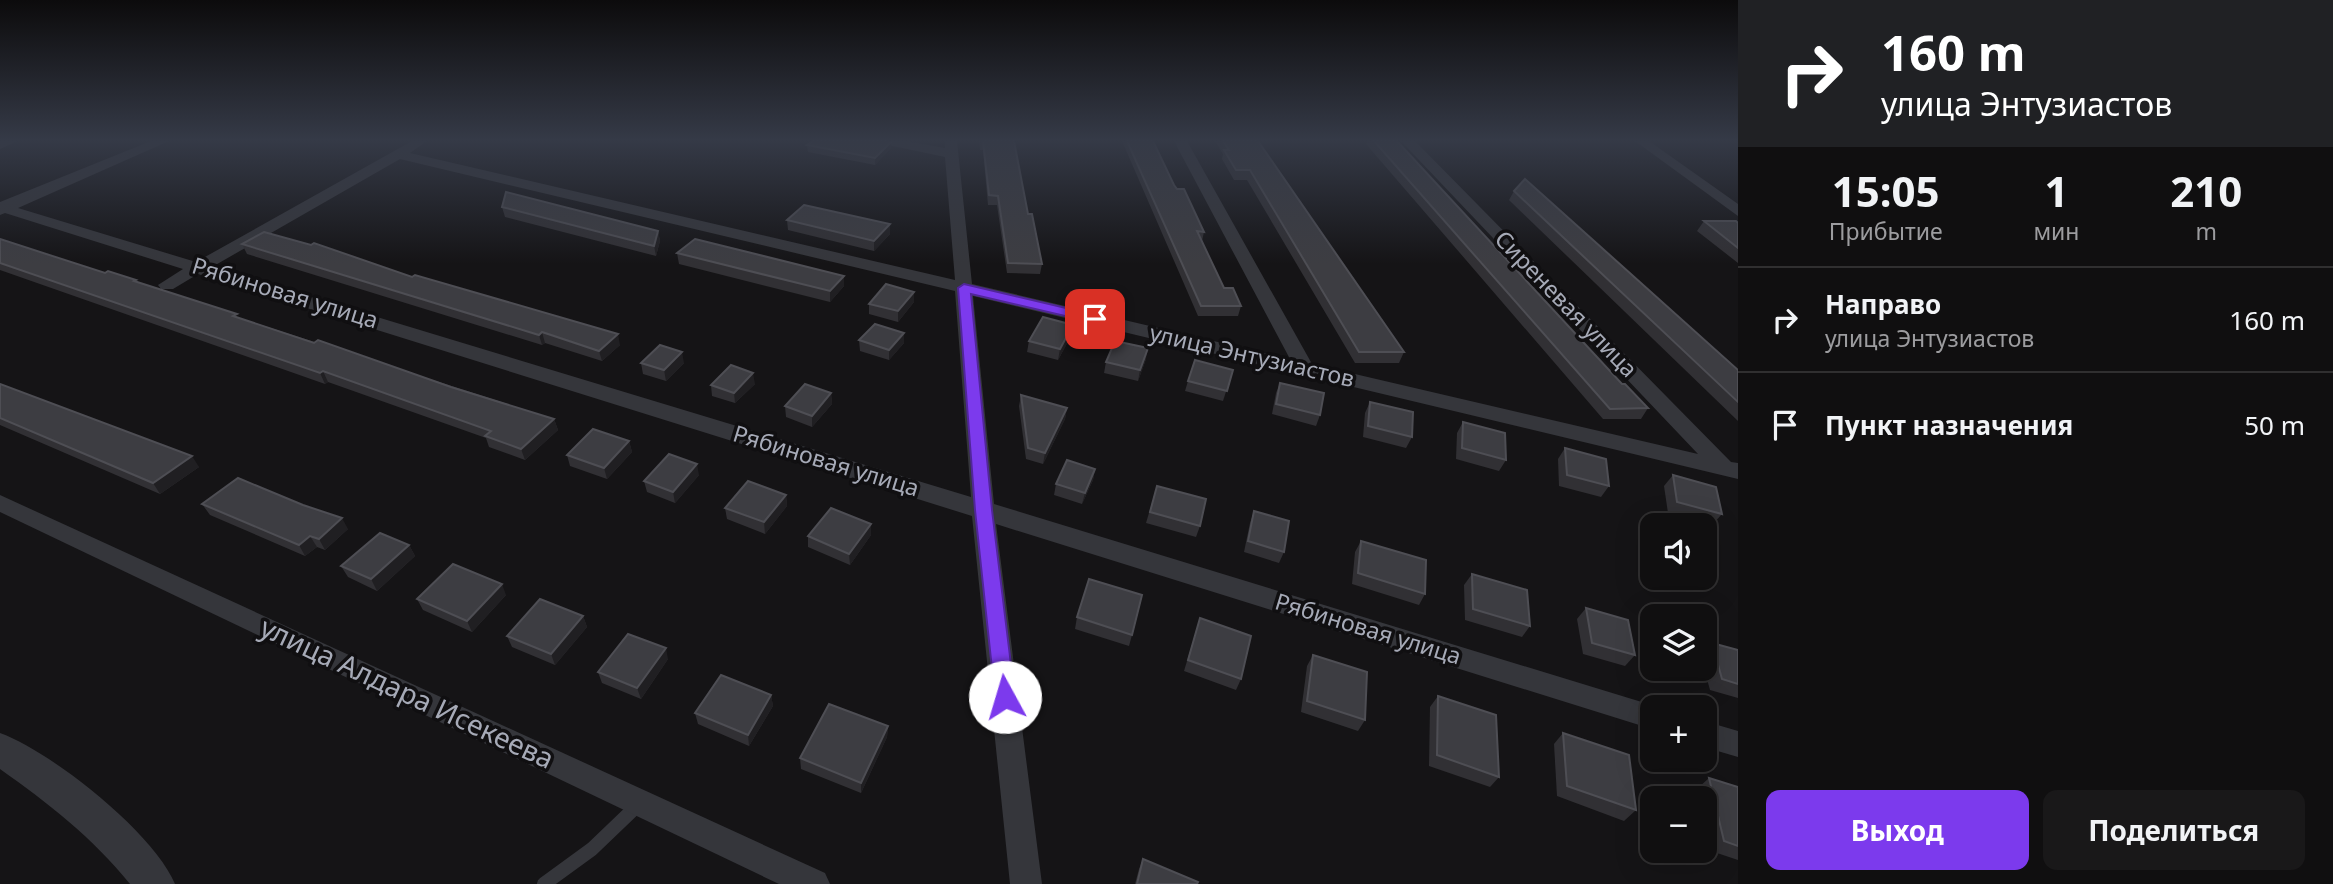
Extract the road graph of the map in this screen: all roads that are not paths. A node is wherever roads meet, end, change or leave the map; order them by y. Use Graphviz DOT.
graph roads {
  1 [pos="63,182"];
  2 [pos="348,182"];
  3 [pos="517,182"];
  4 [pos="955,182"];
  5 [pos="1203,182"];
  6 [pos="1449,182"];
  7 [pos="1698,182"];
  8 [pos="1,208"];
  9 [pos="1738,211"];
  10 [pos="200,267"];
  11 [pos="167,285"];
  12 [pos="964,288"];
  13 [pos="1305,369"];
  14 [pos="1731,470"];
  15 [pos="0,503"];
  16 [pos="983,510"];
  17 [pos="1640,714"];
  18 [pos="1717,738"];
  19 [pos="1738,744"];
  20 [pos="0,749"];
  21 [pos="641,802"];
  22 [pos="155,884"];
  23 [pos="544,884"];
  24 [pos="814,884"];
  25 [pos="1026,884"];
  1 -- 8 [label="street"];
  2 -- 10 [label="street"];
  3 -- 12 [label="street, улица Энтузиастов"];
  4 -- 12 [label="street"];
  5 -- 13 [label="street"];
  6 -- 14 [label="street, Сиреневая улица"];
  7 -- 9 [label="street"];
  8 -- 10 [label="street, Рябиновая улица"];
  10 -- 11 [label="street"];
  10 -- 16 [label="street, Рябиновая улица"];
  12 -- 13 [label="street, улица Энтузиастов"];
  12 -- 16 [label="street"];
  13 -- 14 [label="street, улица Энтузиастов"];
  15 -- 21 [label="street, улица Алдара Исекеева"];
  16 -- 17 [label="street, Рябиновая улица"];
  16 -- 25 [label="street"];
  18 -- 19 [label="street"];
  20 -- 22 [label="street"];
  21 -- 23 [label="lane"];
  21 -- 24 [label="street, улица Алдара Исекеева"];
}
